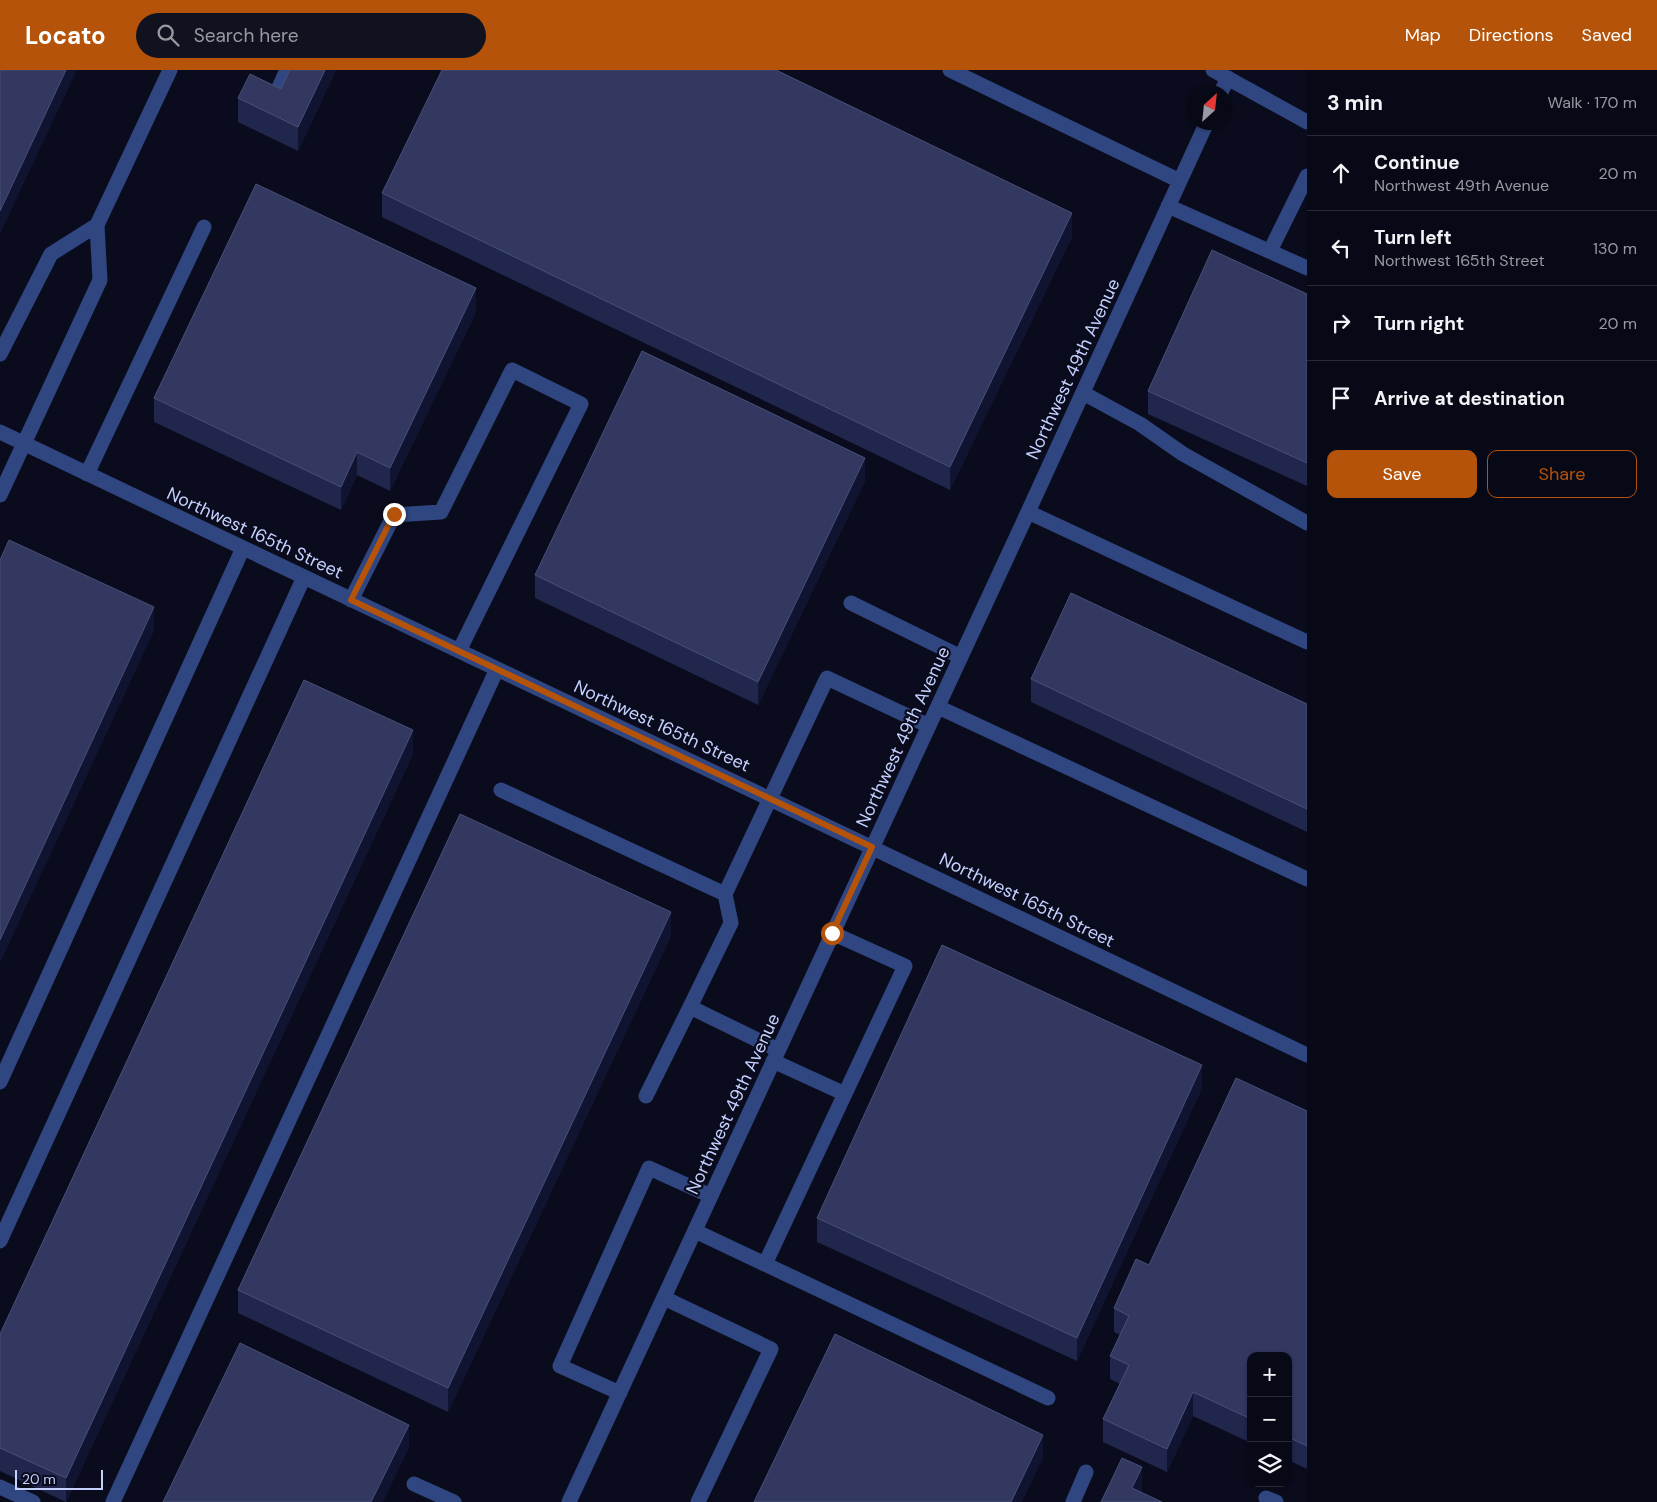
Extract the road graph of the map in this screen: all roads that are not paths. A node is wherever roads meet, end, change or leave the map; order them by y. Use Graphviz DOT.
graph roads {
  1 [pos="170,70"];
  2 [pos="287,70"];
  3 [pos="950,70"];
  4 [pos="1213,70"];
  5 [pos="1228,78"];
  6 [pos="1224,85"];
  7 [pos="276,94"];
  8 [pos="1307,122"];
  9 [pos="1203,130"];
  10 [pos="1307,176"];
  11 [pos="1180,181"];
  12 [pos="1168,206"];
  13 [pos="97,225"];
  14 [pos="204,227"];
  15 [pos="1270,251"];
  16 [pos="1307,268"];
  17 [pos="0,354"];
  18 [pos="1083,393"];
  19 [pos="0,432"];
  20 [pos="24,444"];
  21 [pos="87,474"];
  22 [pos="0,495"];
  23 [pos="1028,512"];
  24 [pos="1307,523"];
  25 [pos="242,548"];
  26 [pos="304,577"];
  27 [pos="351,600"];
  28 [pos="852,603"];
  29 [pos="1307,642"];
  30 [pos="459,651"];
  31 [pos="961,657"];
  32 [pos="497,669"];
  33 [pos="938,707"];
  34 [pos="929,726"];
  35 [pos="501,790"];
  36 [pos="769,798"];
  37 [pos="872,847"];
  38 [pos="1307,879"];
  39 [pos="726,894"];
  40 [pos="832,933"];
  41 [pos="690,1007"];
  42 [pos="776,1055"];
  43 [pos="1307,1055"];
  44 [pos="0,1082"];
  45 [pos="845,1094"];
  46 [pos="646,1096"];
  47 [pos="711,1196"];
  48 [pos="695,1231"];
  49 [pos="0,1241"];
  50 [pos="765,1264"];
  51 [pos="664,1298"];
  52 [pos="620,1393"];
  53 [pos="1048,1398"];
  54 [pos="1086,1472"];
  55 [pos="414,1484"];
  56 [pos="0,1487"];
  57 [pos="571,1501"];
  58 [pos="33,1502"];
  59 [pos="113,1502"];
  60 [pos="454,1502"];
  61 [pos="698,1502"];
  62 [pos="1073,1502"];
  1 -- 13 [label="street"];
  2 -- 7 [label="street"];
  3 -- 11 [label="street"];
  4 -- 5 [label="street"];
  5 -- 6 [label="street"];
  5 -- 8 [label="street"];
  9 -- 11 [label="street, Northwest 49th Avenue"];
  10 -- 15 [label="street"];
  11 -- 12 [label="street, Northwest 49th Avenue"];
  12 -- 15 [label="street"];
  12 -- 18 [label="street, Northwest 49th Avenue"];
  13 -- 17 [label="street"];
  13 -- 20 [label="street"];
  14 -- 21 [label="street"];
  15 -- 16 [label="street"];
  18 -- 23 [label="street, Northwest 49th Avenue"];
  18 -- 24 [label="street"];
  19 -- 20 [label="street, Northwest 165th Street"];
  20 -- 21 [label="street, Northwest 165th Street"];
  20 -- 22 [label="street"];
  21 -- 25 [label="street, Northwest 165th Street"];
  23 -- 29 [label="street"];
  23 -- 31 [label="street, Northwest 49th Avenue"];
  25 -- 26 [label="street, Northwest 165th Street"];
  25 -- 44 [label="street"];
  26 -- 27 [label="street, Northwest 165th Street"];
  26 -- 49 [label="street"];
  27 -- 30 [label="street, Northwest 165th Street"];
  27 -- 30 [label="street"];
  28 -- 31 [label="street"];
  30 -- 32 [label="street, Northwest 165th Street"];
  31 -- 33 [label="street, Northwest 49th Avenue"];
  32 -- 36 [label="street, Northwest 165th Street"];
  32 -- 59 [label="street"];
  33 -- 34 [label="street, Northwest 49th Avenue"];
  33 -- 38 [label="street"];
  34 -- 36 [label="street"];
  34 -- 37 [label="street, Northwest 49th Avenue"];
  35 -- 39 [label="street"];
  36 -- 37 [label="street, Northwest 165th Street"];
  36 -- 39 [label="street"];
  37 -- 40 [label="street, Northwest 49th Avenue"];
  37 -- 43 [label="street, Northwest 165th Street"];
  39 -- 41 [label="street"];
  40 -- 42 [label="street, Northwest 49th Avenue"];
  40 -- 45 [label="street"];
  41 -- 42 [label="street"];
  41 -- 46 [label="street"];
  42 -- 45 [label="street"];
  42 -- 47 [label="street, Northwest 49th Avenue"];
  45 -- 50 [label="street"];
  47 -- 48 [label="street, Northwest 49th Avenue"];
  47 -- 52 [label="street"];
  48 -- 50 [label="street"];
  48 -- 51 [label="street, Northwest 49th Avenue"];
  50 -- 53 [label="street"];
  51 -- 52 [label="street, Northwest 49th Avenue"];
  51 -- 61 [label="street"];
  52 -- 57 [label="street, Northwest 49th Avenue"];
  54 -- 62 [label="street"];
  55 -- 60 [label="street"];
  56 -- 58 [label="street"];
}
